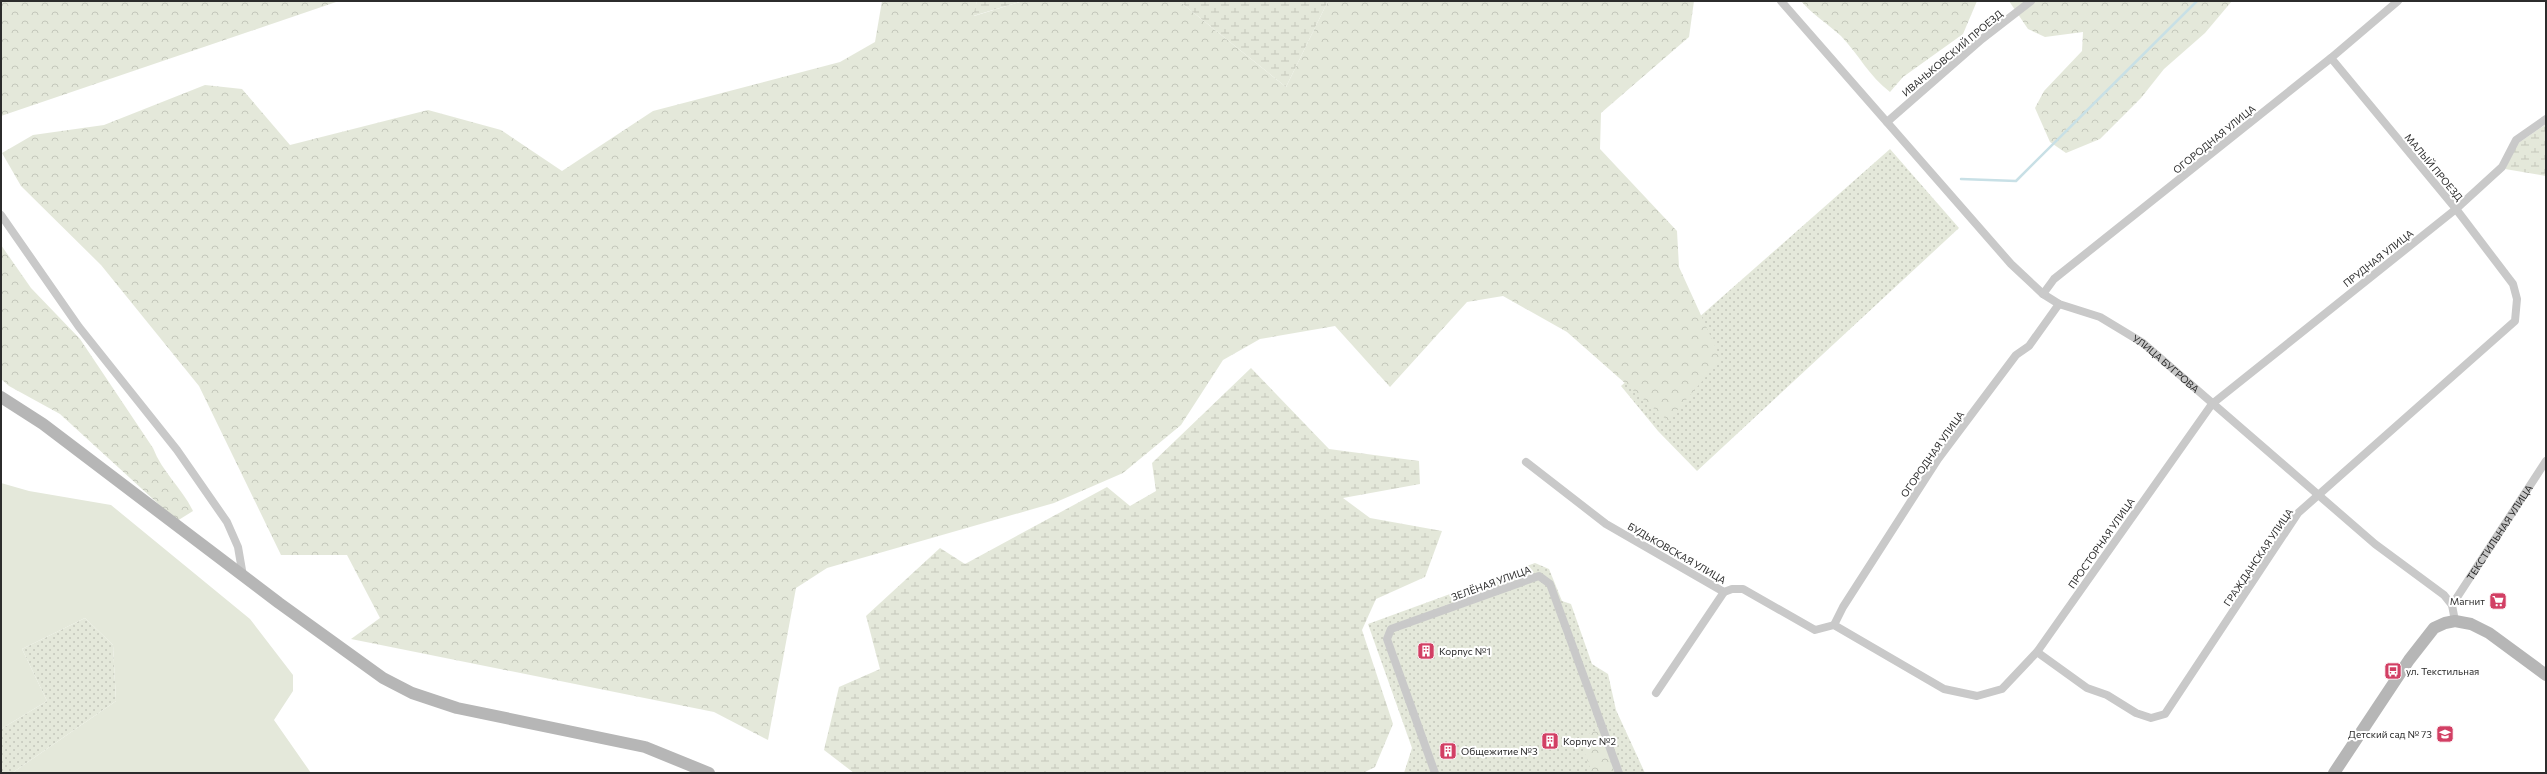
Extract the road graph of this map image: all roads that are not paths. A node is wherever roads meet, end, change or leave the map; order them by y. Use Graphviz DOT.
graph roads {
  1 [pos="1781,1"];
  2 [pos="2031,1"];
  3 [pos="2398,1"];
  4 [pos="2331,58"];
  5 [pos="2546,119"];
  6 [pos="1887,122"];
  7 [pos="2456,209"];
  8 [pos="1,215"];
  9 [pos="2516,292"];
  10 [pos="2043,294"];
  11 [pos="2059,304"];
  12 [pos="1,397"];
  13 [pos="2212,404"];
  14 [pos="2546,461"];
  15 [pos="1526,462"];
  16 [pos="2318,495"];
  17 [pos="243,576"];
  18 [pos="1724,592"];
  19 [pos="2452,604"];
  20 [pos="2455,621"];
  21 [pos="1834,625"];
  22 [pos="2037,652"];
  23 [pos="2546,675"];
  24 [pos="1656,693"];
  25 [pos="709,773"];
  26 [pos="1435,773"];
  27 [pos="1619,773"];
  28 [pos="2334,773"];
  1 -- 6 [label="street, УЛИЦА БУГРОВА"];
  2 -- 6 [label="street, ИВАНЬКОВСКИЙ ПРОЕЗД"];
  3 -- 4 [label="street, ОГОРОДНАЯ УЛИЦА"];
  4 -- 7 [label="street, МАЛЫЙ ПРОЕЗД"];
  4 -- 10 [label="street, ОГОРОДНАЯ УЛИЦА"];
  5 -- 7 [label="street, ПРУДНАЯ УЛИЦА"];
  6 -- 10 [label="street, УЛИЦА БУГРОВА"];
  7 -- 9 [label="street, МАЛЫЙ ПРОЕЗД"];
  7 -- 13 [label="street, ПРУДНАЯ УЛИЦА"];
  8 -- 17 [label="street"];
  9 -- 16 [label="street, ГРАЖДАНСКАЯ УЛИЦА"];
  10 -- 11 [label="street, УЛИЦА БУГРОВА"];
  11 -- 13 [label="street, УЛИЦА БУГРОВА"];
  11 -- 21 [label="street, ОГОРОДНАЯ УЛИЦА"];
  12 -- 17 [label="street"];
  13 -- 16 [label="street, УЛИЦА БУГРОВА"];
  13 -- 22 [label="street, ПРОСТОРНАЯ УЛИЦА"];
  14 -- 19 [label="street, ТЕКСТИЛЬНАЯ УЛИЦА"];
  15 -- 18 [label="street, БУДЬКОВСКАЯ УЛИЦА"];
  16 -- 19 [label="street, УЛИЦА БУГРОВА"];
  16 -- 22 [label="street, ГРАЖДАНСКАЯ УЛИЦА"];
  17 -- 25 [label="street"];
  18 -- 21 [label="street, БУДЬКОВСКАЯ УЛИЦА"];
  18 -- 24 [label="street"];
  19 -- 20 [label="street"];
  20 -- 23 [label="street"];
  20 -- 28 [label="street"];
  21 -- 22 [label="street, ПРОСТОРНАЯ УЛИЦА"];
  26 -- 27 [label="street, ЗЕЛЁНАЯ УЛИЦА"];
}
